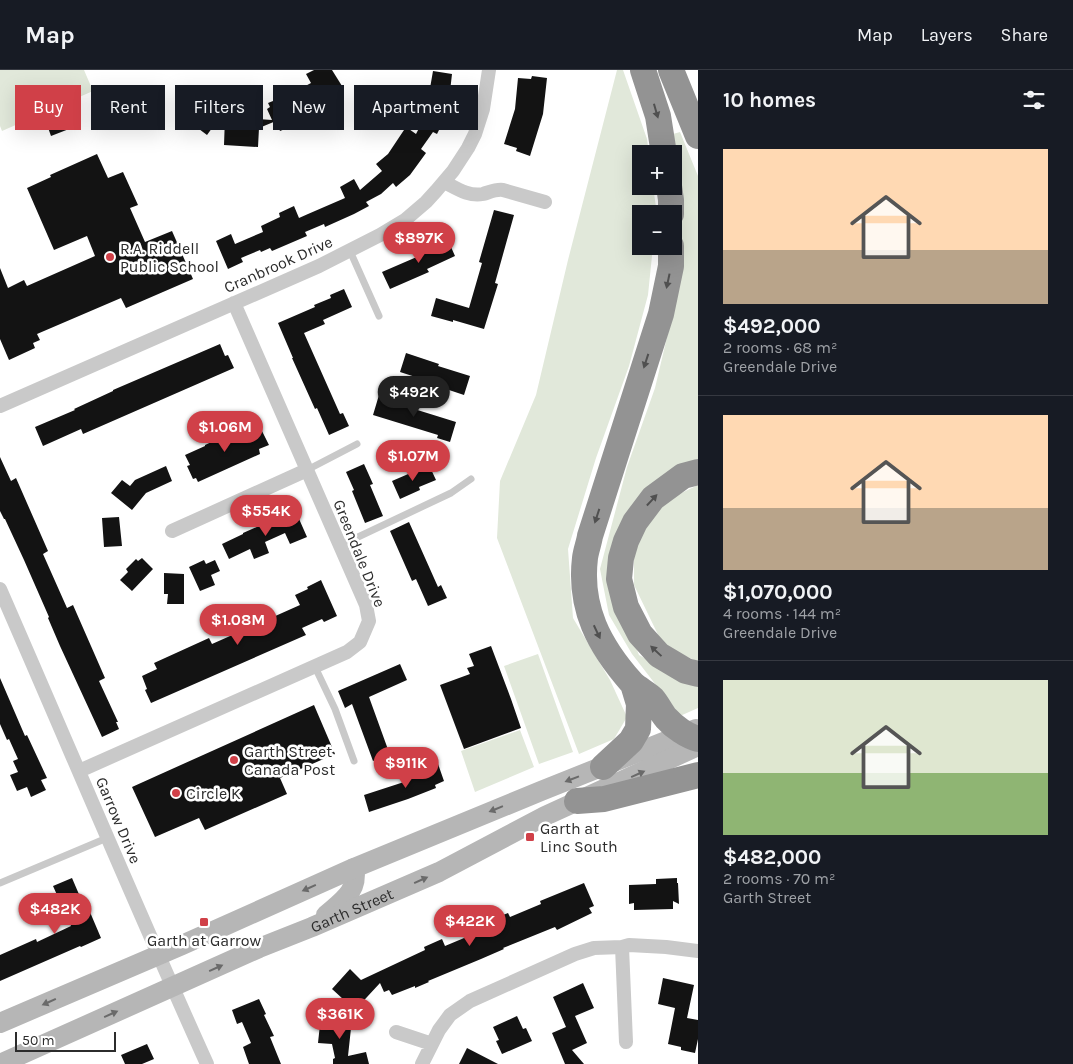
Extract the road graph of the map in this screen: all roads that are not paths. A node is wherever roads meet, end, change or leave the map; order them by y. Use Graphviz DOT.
graph roads {
  1 [pos="489,70"];
  2 [pos="643,70"];
  3 [pos="671,70"];
  4 [pos="698,136"];
  5 [pos="663,145"];
  6 [pos="444,182"];
  7 [pos="545,202"];
  8 [pos="350,251"];
  9 [pos="671,255"];
  10 [pos="234,303"];
  11 [pos="379,316"];
  12 [pos="0,406"];
  13 [pos="357,444"];
  14 [pos="306,470"];
  15 [pos="698,472"];
  16 [pos="471,479"];
  17 [pos="172,531"];
  18 [pos="339,546"];
  19 [pos="0,589"];
  20 [pos="315,667"];
  21 [pos="698,674"];
  22 [pos="633,684"];
  23 [pos="695,737"];
  24 [pos="354,761"];
  25 [pos="603,767"];
  26 [pos="79,771"];
  27 [pos="698,775"];
  28 [pos="577,801"];
  29 [pos="107,838"];
  30 [pos="354,868"];
  31 [pos="0,883"];
  32 [pos="312,927"];
  33 [pos="622,947"];
  34 [pos="698,951"];
  35 [pos="158,955"];
  36 [pos="172,987"];
  37 [pos="0,1023"];
  38 [pos="396,1032"];
  39 [pos="626,1042"];
  40 [pos="432,1044"];
  41 [pos="0,1064"];
  42 [pos="208,1064"];
  43 [pos="422,1064"];
  1 -- 6 [label="street, Cranbrook Drive"];
  2 -- 5 [label="highway, one-way"];
  3 -- 4 [label="highway"];
  6 -- 7 [label="street"];
  6 -- 8 [label="street, Cranbrook Drive"];
  8 -- 10 [label="street, Cranbrook Drive"];
  8 -- 11 [label="lane"];
  9 -- 22 [label="highway, one-way"];
  10 -- 12 [label="street, Cranbrook Drive"];
  10 -- 14 [label="street, Greendale Drive"];
  13 -- 14 [label="lane"];
  14 -- 17 [label="street"];
  14 -- 18 [label="street, Greendale Drive"];
  21 -- 15 [label="highway, one-way"];
  16 -- 18 [label="lane"];
  18 -- 20 [label="street, Greendale Drive"];
  19 -- 26 [label="street, Garrow Drive"];
  20 -- 24 [label="lane"];
  20 -- 26 [label="street, Greendale Drive"];
  22 -- 23 [label="highway"];
  22 -- 25 [label="highway"];
  23 -- 25 [label="main road"];
  28 -- 23 [label="main road, Garth Street, one-way"];
  25 -- 30 [label="main road, one-way"];
  26 -- 29 [label="street, Garrow Drive"];
  27 -- 28 [label="highway"];
  32 -- 28 [label="main road, Garth Street, one-way"];
  29 -- 31 [label="lane"];
  29 -- 35 [label="street, Garrow Drive"];
  30 -- 32 [label="main road"];
  30 -- 35 [label="main road, one-way"];
  36 -- 32 [label="main road, Garth Street, one-way"];
  33 -- 34 [label="street"];
  33 -- 39 [label="street"];
  33 -- 40 [label="street"];
  35 -- 36 [label="street, Garrow Drive"];
  35 -- 37 [label="main road, one-way"];
  41 -- 36 [label="main road, Garth Street, one-way"];
  36 -- 42 [label="street, Garrow Drive"];
  38 -- 40 [label="street"];
  40 -- 43 [label="street"];
}
